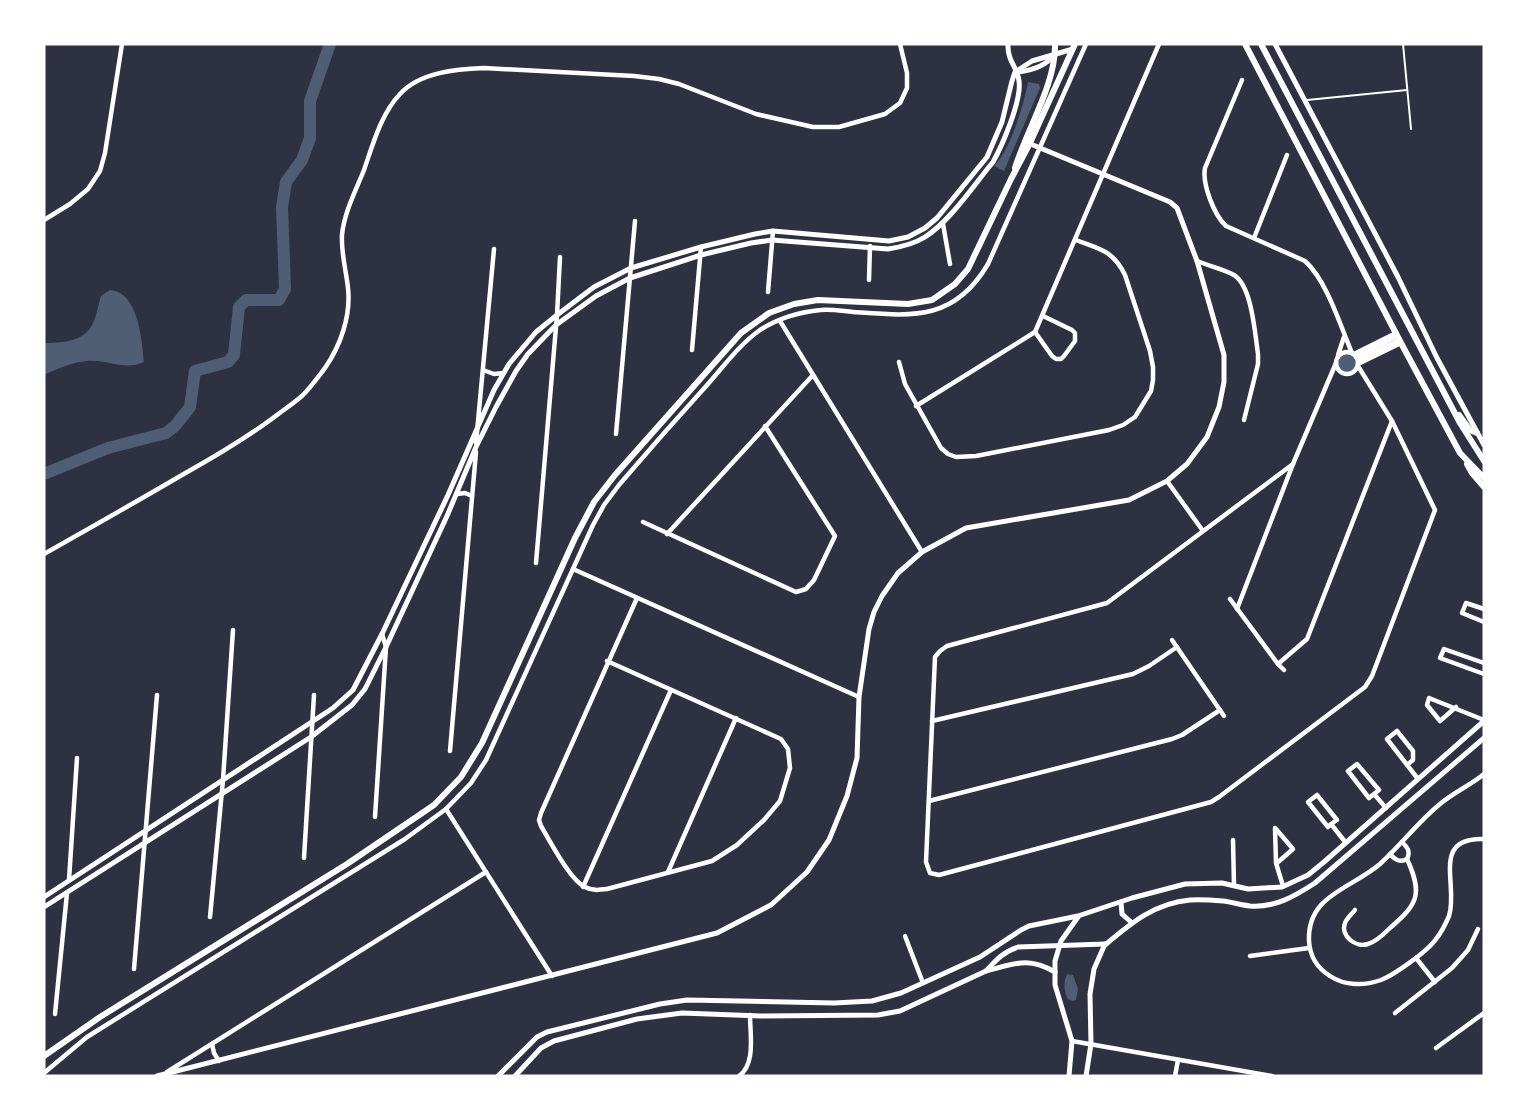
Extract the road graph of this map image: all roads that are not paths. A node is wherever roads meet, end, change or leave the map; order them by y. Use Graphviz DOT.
graph roads {
  1 [pos="122,44"];
  2 [pos="900,44"];
  3 [pos="1008,44"];
  4 [pos="1055,44"];
  5 [pos="1086,44"];
  6 [pos="1159,44"];
  7 [pos="1245,44"];
  8 [pos="1262,44"];
  9 [pos="1275,44"];
  10 [pos="1403,44"];
  11 [pos="1074,46"];
  12 [pos="1055,54"];
  13 [pos="1016,72"];
  14 [pos="1242,80"];
  15 [pos="1407,90"];
  16 [pos="1305,100"];
  17 [pos="1411,129"];
  18 [pos="1031,144"];
  19 [pos="1039,148"];
  20 [pos="1287,155"];
  21 [pos="1103,174"];
  22 [pos="1011,179"];
  23 [pos="946,207"];
  24 [pos="952,211"];
  25 [pos="44,220"];
  26 [pos="635,221"];
  27 [pos="943,224"];
  28 [pos="773,231"];
  29 [pos="1254,238"];
  30 [pos="870,239"];
  31 [pos="772,240"];
  32 [pos="1076,240"];
  33 [pos="701,247"];
  34 [pos="870,247"];
  35 [pos="494,249"];
  36 [pos="701,255"];
  37 [pos="560,257"];
  38 [pos="1197,261"];
  39 [pos="950,264"];
  40 [pos="631,268"];
  41 [pos="630,278"];
  42 [pos="869,280"];
  43 [pos="768,292"];
  44 [pos="557,315"];
  45 [pos="1043,316"];
  46 [pos="780,321"];
  47 [pos="556,325"];
  48 [pos="1035,332"];
  49 [pos="1345,336"];
  50 [pos="1398,338"];
  51 [pos="692,350"];
  52 [pos="1338,356"];
  53 [pos="1356,359"];
  54 [pos="899,362"];
  55 [pos="1336,363"];
  56 [pos="483,370"];
  57 [pos="504,373"];
  58 [pos="1342,373"];
  59 [pos="813,374"];
  60 [pos="1352,374"];
  61 [pos="1328,381"];
  62 [pos="1367,382"];
  63 [pos="916,406"];
  64 [pos="1453,409"];
  65 [pos="1244,420"];
  66 [pos="1392,421"];
  67 [pos="765,426"];
  68 [pos="477,430"];
  69 [pos="1477,433"];
  70 [pos="616,434"];
  71 [pos="1484,445"];
  72 [pos="476,447"];
  73 [pos="1460,453"];
  74 [pos="1484,461"];
  75 [pos="1293,464"];
  76 [pos="1484,478"];
  77 [pos="1167,481"];
  78 [pos="1484,487"];
  79 [pos="457,494"];
  80 [pos="472,496"];
  81 [pos="643,522"];
  82 [pos="1203,531"];
  83 [pos="667,534"];
  84 [pos="922,552"];
  85 [pos="44,554"];
  86 [pos="536,563"];
  87 [pos="573,569"];
  88 [pos="637,598"];
  89 [pos="1230,599"];
  90 [pos="1237,609"];
  91 [pos="1484,610"];
  92 [pos="1484,622"];
  93 [pos="233,630"];
  94 [pos="382,634"];
  95 [pos="1172,640"];
  96 [pos="386,647"];
  97 [pos="1177,647"];
  98 [pos="607,661"];
  99 [pos="1484,663"];
  100 [pos="1278,664"];
  101 [pos="1284,670"];
  102 [pos="1484,674"];
  103 [pos="671,690"];
  104 [pos="157,695"];
  105 [pos="314,695"];
  106 [pos="859,697"];
  107 [pos="1456,707"];
  108 [pos="1220,710"];
  109 [pos="1224,716"];
  110 [pos="736,718"];
  111 [pos="1484,720"];
  112 [pos="932,721"];
  113 [pos="313,722"];
  114 [pos="311,737"];
  115 [pos="1484,738"];
  116 [pos="450,751"];
  117 [pos="77,758"];
  118 [pos="1407,765"];
  119 [pos="1484,774"];
  120 [pos="1418,779"];
  121 [pos="223,780"];
  122 [pos="222,794"];
  123 [pos="1374,794"];
  124 [pos="1402,794"];
  125 [pos="929,801"];
  126 [pos="1409,802"];
  127 [pos="1386,808"];
  128 [pos="446,809"];
  129 [pos="375,817"];
  130 [pos="1331,824"];
  131 [pos="146,831"];
  132 [pos="1484,839"];
  133 [pos="1233,840"];
  134 [pos="1402,842"];
  135 [pos="1346,843"];
  136 [pos="144,844"];
  137 [pos="1390,855"];
  138 [pos="304,859"];
  139 [pos="1407,859"];
  140 [pos="1276,863"];
  141 [pos="486,872"];
  142 [pos="668,873"];
  143 [pos="1308,875"];
  144 [pos="69,880"];
  145 [pos="1315,883"];
  146 [pos="1234,886"];
  147 [pos="1283,886"];
  148 [pos="583,887"];
  149 [pos="67,891"];
  150 [pos="44,897"];
  151 [pos="1121,902"];
  152 [pos="44,907"];
  153 [pos="1355,910"];
  154 [pos="1078,916"];
  155 [pos="210,917"];
  156 [pos="1060,920"];
  157 [pos="1071,921"];
  158 [pos="1131,922"];
  159 [pos="1068,929"];
  160 [pos="1478,929"];
  161 [pos="905,936"];
  162 [pos="1105,944"];
  163 [pos="1309,948"];
  164 [pos="1250,956"];
  165 [pos="1416,958"];
  166 [pos="134,969"];
  167 [pos="986,971"];
  168 [pos="1055,972"];
  169 [pos="552,976"];
  170 [pos="1435,982"];
  171 [pos="923,983"];
  172 [pos="1395,1013"];
  173 [pos="1484,1013"];
  174 [pos="55,1014"];
  175 [pos="750,1015"];
  176 [pos="563,1028"];
  177 [pos="566,1038"];
  178 [pos="1072,1041"];
  179 [pos="212,1044"];
  180 [pos="1091,1044"];
  181 [pos="1436,1048"];
  182 [pos="44,1056"];
  183 [pos="1178,1060"];
  184 [pos="219,1061"];
  185 [pos="44,1073"];
  186 [pos="160,1075"];
  187 [pos="498,1076"];
  188 [pos="516,1076"];
  189 [pos="739,1076"];
  190 [pos="1069,1076"];
  191 [pos="1086,1076"];
  192 [pos="1175,1076"];
  193 [pos="1272,1076"];
  1 -- 25 [label="street"];
  2 -- 85 [label="street"];
  3 -- 13 [label="street"];
  4 -- 12 [label="main road"];
  5 -- 19 [label="street"];
  6 -- 21 [label="street"];
  7 -- 50 [label="main road"];
  8 -- 64 [label="main road"];
  9 -- 16 [label="street"];
  10 -- 15 [label="lane"];
  11 -- 12 [label="street"];
  11 -- 18 [label="main road"];
  12 -- 13 [label="street"];
  12 -- 22 [label="main road"];
  13 -- 23 [label="street"];
  13 -- 24 [label="street"];
  14 -- 29 [label="street"];
  15 -- 16 [label="lane"];
  15 -- 17 [label="lane"];
  16 -- 69 [label="street"];
  18 -- 19 [label="street"];
  18 -- 22 [label="main road"];
  19 -- 21 [label="street"];
  19 -- 46 [label="street"];
  20 -- 29 [label="street"];
  21 -- 32 [label="street"];
  21 -- 38 [label="street"];
  22 -- 182 [label="main road"];
  23 -- 24 [label="street"];
  23 -- 30 [label="street"];
  24 -- 27 [label="street"];
  26 -- 40 [label="street"];
  27 -- 34 [label="street"];
  27 -- 39 [label="street"];
  28 -- 30 [label="street"];
  28 -- 31 [label="street"];
  28 -- 33 [label="street"];
  29 -- 49 [label="street"];
  30 -- 34 [label="street"];
  31 -- 34 [label="street"];
  31 -- 36 [label="street"];
  31 -- 43 [label="street"];
  32 -- 45 [label="street"];
  32 -- 63 [label="street"];
  33 -- 36 [label="street"];
  33 -- 40 [label="street"];
  34 -- 42 [label="street"];
  35 -- 56 [label="street"];
  36 -- 41 [label="street"];
  36 -- 51 [label="street"];
  37 -- 44 [label="street"];
  38 -- 65 [label="street"];
  38 -- 77 [label="street"];
  40 -- 41 [label="street"];
  40 -- 44 [label="street"];
  41 -- 47 [label="street"];
  41 -- 70 [label="street"];
  44 -- 47 [label="street"];
  44 -- 57 [label="street"];
  45 -- 48 [label="street"];
  45 -- 48 [label="street"];
  46 -- 59 [label="street"];
  46 -- 87 [label="street"];
  47 -- 72 [label="street"];
  47 -- 86 [label="street"];
  48 -- 63 [label="street"];
  49 -- 52 [label="street"];
  49 -- 53 [label="street"];
  50 -- 53 [label="street"];
  50 -- 53 [label="street"];
  50 -- 73 [label="main road"];
  52 -- 53 [label="street"];
  52 -- 55 [label="street"];
  53 -- 60 [label="street"];
  53 -- 62 [label="street"];
  54 -- 63 [label="street"];
  55 -- 58 [label="street"];
  55 -- 61 [label="street"];
  56 -- 57 [label="street"];
  56 -- 68 [label="street"];
  57 -- 68 [label="street"];
  58 -- 60 [label="street"];
  58 -- 61 [label="street"];
  59 -- 67 [label="street"];
  59 -- 84 [label="street"];
  60 -- 62 [label="street"];
  61 -- 75 [label="street"];
  62 -- 66 [label="street"];
  64 -- 69 [label="main road"];
  64 -- 74 [label="main road"];
  66 -- 100 [label="street"];
  66 -- 125 [label="street"];
  67 -- 83 [label="street"];
  67 -- 83 [label="street"];
  68 -- 72 [label="street"];
  68 -- 94 [label="street"];
  69 -- 71 [label="street"];
  72 -- 79 [label="street"];
  72 -- 80 [label="street"];
  73 -- 76 [label="main road"];
  73 -- 78 [label="main road"];
  75 -- 82 [label="street"];
  75 -- 90 [label="street"];
  77 -- 82 [label="street"];
  77 -- 84 [label="street"];
  79 -- 80 [label="street"];
  79 -- 96 [label="street"];
  80 -- 116 [label="street"];
  81 -- 83 [label="street"];
  82 -- 112 [label="street"];
  84 -- 106 [label="street"];
  87 -- 88 [label="street"];
  87 -- 128 [label="street"];
  88 -- 98 [label="street"];
  88 -- 106 [label="street"];
  89 -- 90 [label="street"];
  90 -- 100 [label="street"];
  91 -- 92 [label="street"];
  93 -- 121 [label="street"];
  94 -- 96 [label="street"];
  94 -- 113 [label="street"];
  95 -- 97 [label="street"];
  96 -- 114 [label="street"];
  96 -- 129 [label="street"];
  97 -- 108 [label="street"];
  97 -- 112 [label="street"];
  98 -- 103 [label="street"];
  98 -- 148 [label="street"];
  99 -- 102 [label="street"];
  100 -- 101 [label="street"];
  103 -- 110 [label="street"];
  103 -- 148 [label="street"];
  104 -- 131 [label="street"];
  105 -- 113 [label="street"];
  106 -- 169 [label="street"];
  107 -- 107 [label="street"];
  107 -- 111 [label="street"];
  108 -- 109 [label="street"];
  108 -- 125 [label="street"];
  110 -- 142 [label="street"];
  110 -- 142 [label="street"];
  111 -- 120 [label="street"];
  112 -- 125 [label="street"];
  113 -- 114 [label="street"];
  113 -- 121 [label="street"];
  114 -- 122 [label="street"];
  114 -- 138 [label="street"];
  115 -- 126 [label="street"];
  117 -- 144 [label="street"];
  118 -- 118 [label="street"];
  118 -- 120 [label="street"];
  119 -- 134 [label="street"];
  120 -- 124 [label="street"];
  121 -- 122 [label="street"];
  121 -- 131 [label="street"];
  122 -- 136 [label="street"];
  122 -- 155 [label="street"];
  123 -- 123 [label="street"];
  123 -- 127 [label="street"];
  124 -- 126 [label="street"];
  124 -- 127 [label="street"];
  126 -- 145 [label="street"];
  127 -- 135 [label="street"];
  128 -- 141 [label="street"];
  128 -- 185 [label="street"];
  130 -- 130 [label="street"];
  130 -- 135 [label="street"];
  131 -- 136 [label="street"];
  131 -- 144 [label="street"];
  132 -- 165 [label="street"];
  133 -- 146 [label="street"];
  134 -- 137 [label="street"];
  134 -- 139 [label="street"];
  135 -- 143 [label="street"];
  136 -- 149 [label="street"];
  136 -- 166 [label="street"];
  137 -- 139 [label="street"];
  137 -- 163 [label="street"];
  139 -- 153 [label="street"];
  140 -- 140 [label="street"];
  140 -- 147 [label="street"];
  141 -- 169 [label="street"];
  141 -- 179 [label="street"];
  142 -- 148 [label="street"];
  143 -- 145 [label="street"];
  143 -- 147 [label="street"];
  144 -- 150 [label="street"];
  145 -- 158 [label="street"];
  146 -- 147 [label="street"];
  146 -- 151 [label="street"];
  149 -- 152 [label="street"];
  149 -- 174 [label="street"];
  151 -- 154 [label="street"];
  151 -- 158 [label="street"];
  154 -- 156 [label="street"];
  154 -- 157 [label="street"];
  154 -- 159 [label="street"];
  156 -- 157 [label="street"];
  156 -- 171 [label="street"];
  157 -- 159 [label="street"];
  158 -- 162 [label="street"];
  159 -- 168 [label="street"];
  160 -- 170 [label="street"];
  161 -- 171 [label="street"];
  162 -- 167 [label="street"];
  162 -- 180 [label="street"];
  163 -- 164 [label="street"];
  163 -- 165 [label="street"];
  165 -- 170 [label="street"];
  167 -- 168 [label="street"];
  167 -- 175 [label="street"];
  168 -- 178 [label="street"];
  169 -- 184 [label="street"];
  170 -- 172 [label="street"];
  171 -- 176 [label="street"];
  173 -- 181 [label="street"];
  175 -- 177 [label="street"];
  175 -- 189 [label="street"];
  176 -- 177 [label="street"];
  176 -- 187 [label="street"];
  177 -- 188 [label="street"];
  178 -- 180 [label="street"];
  178 -- 190 [label="street"];
  179 -- 184 [label="street"];
  179 -- 186 [label="street"];
  180 -- 183 [label="street"];
  180 -- 191 [label="street"];
  183 -- 192 [label="street"];
  183 -- 193 [label="street"];
  184 -- 186 [label="street"];
}
